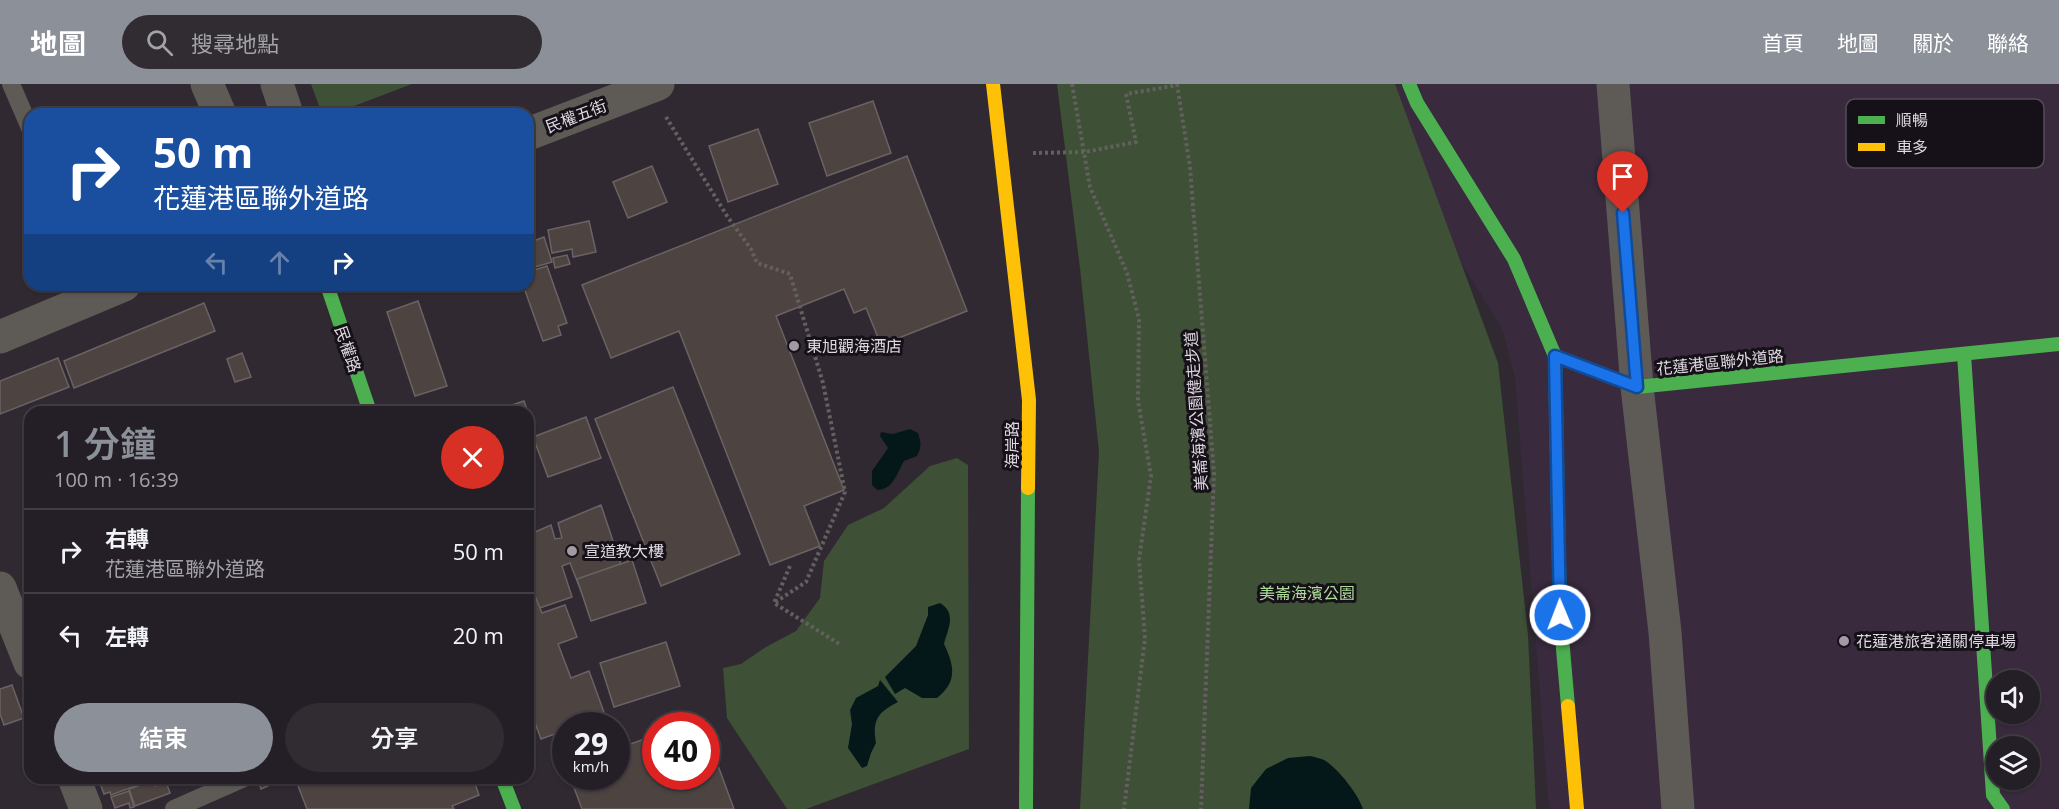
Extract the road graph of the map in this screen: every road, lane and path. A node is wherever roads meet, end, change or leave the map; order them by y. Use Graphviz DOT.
graph roads {
  1 [pos="11,84"];
  2 [pos="207,84"];
  3 [pos="277,84"];
  4 [pos="993,84"];
  5 [pos="1072,84"];
  6 [pos="1178,84"];
  7 [pos="1408,84"];
  8 [pos="1613,84"];
  9 [pos="653,86"];
  10 [pos="217,108"];
  11 [pos="285,108"];
  12 [pos="24,114"];
  13 [pos="534,132"];
  14 [pos="1085,152"];
  15 [pos="1003,154"];
  16 [pos="100,291"];
  17 [pos="329,291"];
  18 [pos="0,337"];
  19 [pos="2059,344"];
  20 [pos="1964,354"];
  21 [pos="1555,356"];
  22 [pos="1637,387"];
  23 [pos="368,406"];
  24 [pos="790,566"];
  25 [pos="0,588"];
  26 [pos="774,603"];
  27 [pos="841,645"];
  28 [pos="24,648"];
  29 [pos="76,784"];
  30 [pos="230,784"];
  31 [pos="504,784"];
  32 [pos="86,809"];
  33 [pos="174,809"];
  34 [pos="514,809"];
  35 [pos="1026,809"];
  36 [pos="1124,809"];
  37 [pos="1201,809"];
  38 [pos="1577,809"];
  39 [pos="1678,809"];
  40 [pos="2003,809"];
  1 -- 12 [label="lane"];
  2 -- 10 [label="street"];
  3 -- 11 [label="street"];
  4 -- 15 [label="street, 海岸路"];
  5 -- 14 [label="path"];
  6 -- 14 [label="path"];
  6 -- 37 [label="path, 美崙海濱公園健走步道"];
  7 -- 21 [label="street"];
  8 -- 22 [label="street"];
  9 -- 13 [label="street, 民權五街"];
  9 -- 26 [label="path"];
  14 -- 15 [label="path"];
  14 -- 36 [label="path"];
  15 -- 35 [label="street, 海岸路"];
  16 -- 18 [label="street"];
  17 -- 23 [label="street, 民權路"];
  19 -- 20 [label="street, 花蓮港區聯外道路"];
  20 -- 22 [label="street, 花蓮港區聯外道路"];
  20 -- 40 [label="street"];
  21 -- 22 [label="street, 花蓮港區聯外道路"];
  21 -- 38 [label="street"];
  22 -- 39 [label="street"];
  24 -- 26 [label="path"];
  25 -- 28 [label="street"];
  26 -- 27 [label="path"];
  29 -- 32 [label="street"];
  30 -- 33 [label="lane"];
  31 -- 34 [label="street"];
}
